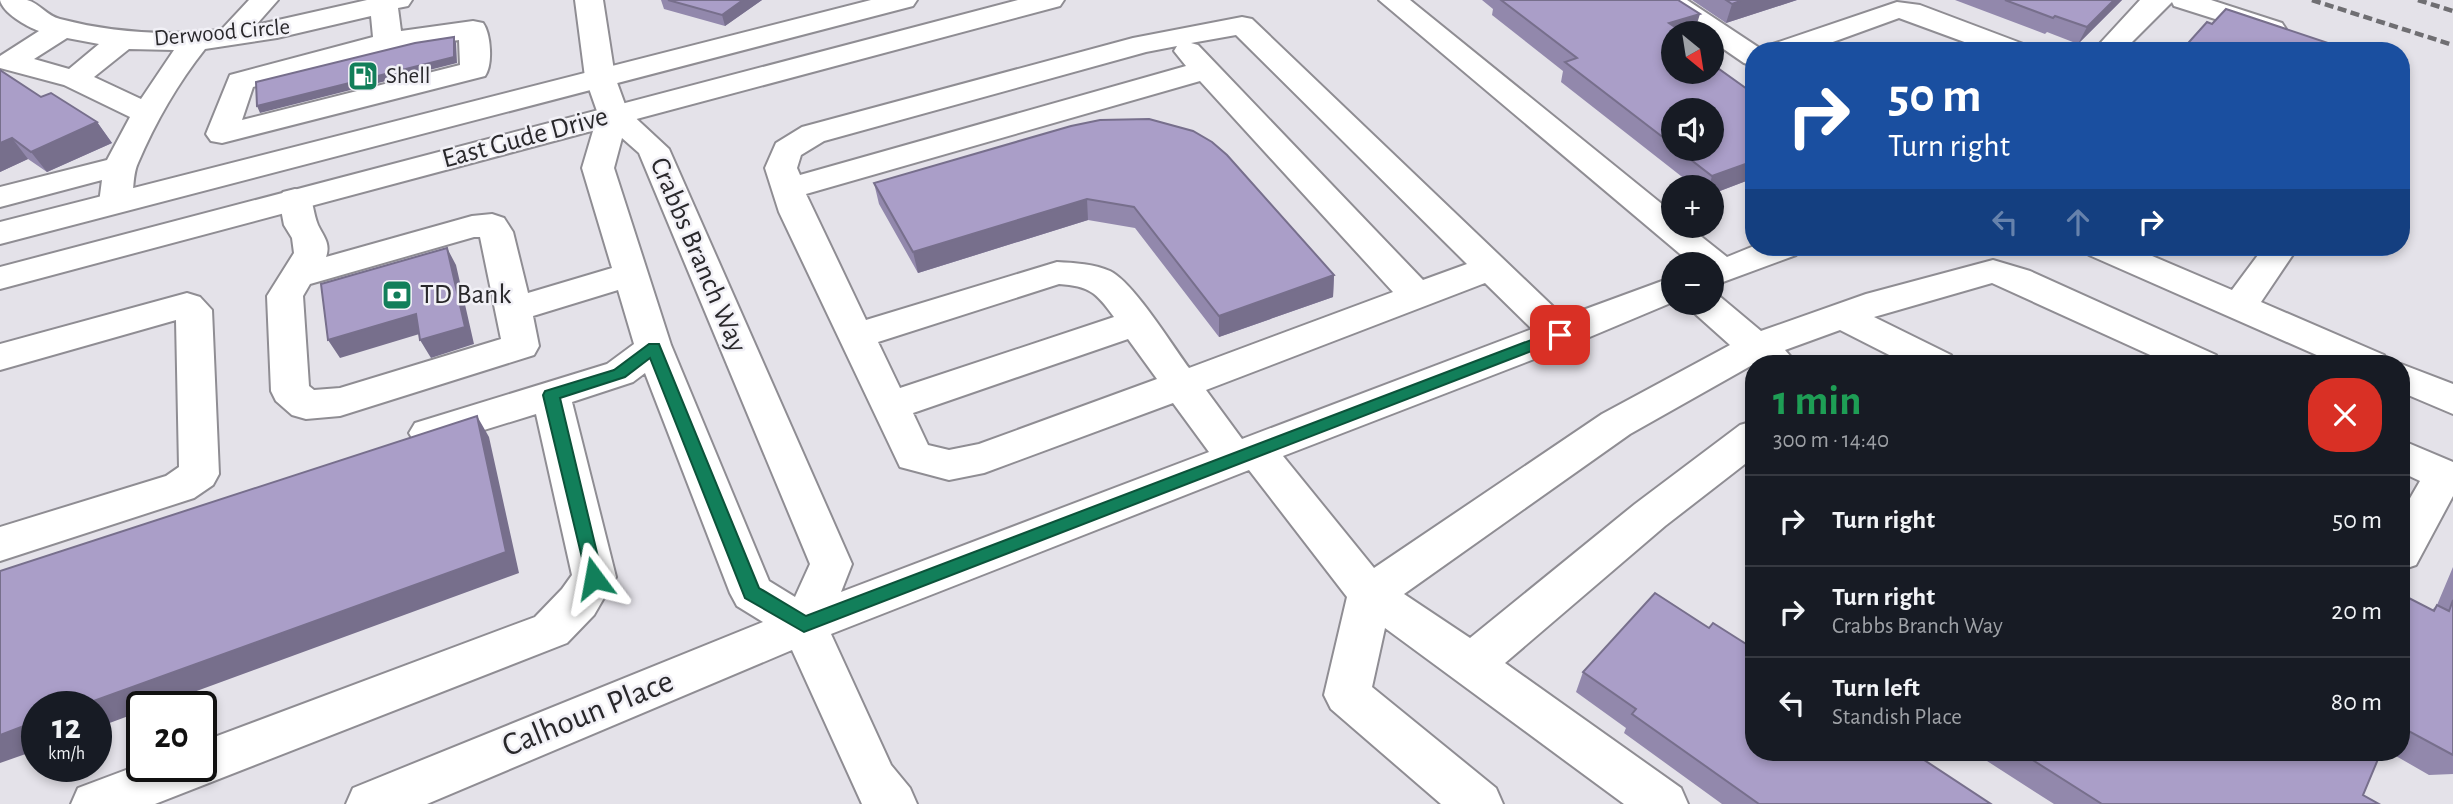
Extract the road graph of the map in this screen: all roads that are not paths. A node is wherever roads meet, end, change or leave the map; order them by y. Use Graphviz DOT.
graph roads {
  1 [pos="264,0"];
  2 [pos="589,0"];
  3 [pos="903,0"];
  4 [pos="1050,0"];
  5 [pos="1393,0"];
  6 [pos="1668,0"];
  7 [pos="2184,0"];
  8 [pos="2153,1"];
  9 [pos="391,2"];
  10 [pos="23,5"];
  11 [pos="63,28"];
  12 [pos="0,29"];
  13 [pos="230,37"];
  14 [pos="2297,37"];
  15 [pos="1176,38"];
  16 [pos="124,39"];
  17 [pos="197,40"];
  18 [pos="1806,42"];
  19 [pos="1993,42"];
  20 [pos="2116,42"];
  21 [pos="388,43"];
  22 [pos="1745,51"];
  23 [pos="1206,70"];
  24 [pos="600,77"];
  25 [pos="74,79"];
  26 [pos="146,113"];
  27 [pos="613,114"];
  28 [pos="120,166"];
  29 [pos="787,189"];
  30 [pos="0,197"];
  31 [pos="295,199"];
  32 [pos="115,203"];
  33 [pos="0,233"];
  34 [pos="1692,252"];
  35 [pos="1761,256"];
  36 [pos="2122,256"];
  37 [pos="2266,256"];
  38 [pos="1490,268"];
  39 [pos="1724,270"];
  40 [pos="631,274"];
  41 [pos="298,276"];
  42 [pos="0,278"];
  43 [pos="1661,294"];
  44 [pos="1416,295"];
  45 [pos="2239,307"];
  46 [pos="514,309"];
  47 [pos="1719,315"];
  48 [pos="1842,316"];
  49 [pos="1136,323"];
  50 [pos="1560,335"];
  51 [pos="857,336"];
  52 [pos="654,348"];
  53 [pos="1767,355"];
  54 [pos="1920,355"];
  55 [pos="2183,355"];
  56 [pos="2350,355"];
  57 [pos="0,357"];
  58 [pos="1745,365"];
  59 [pos="2410,381"];
  60 [pos="1181,385"];
  61 [pos="551,395"];
  62 [pos="2453,400"];
  63 [pos="891,406"];
  64 [pos="1745,442"];
  65 [pos="395,444"];
  66 [pos="1245,454"];
  67 [pos="2410,458"];
  68 [pos="2450,470"];
  69 [pos="2410,538"];
  70 [pos="0,544"];
  71 [pos="1370,594"];
  72 [pos="804,625"];
  73 [pos="1471,664"];
  74 [pos="217,758"];
  75 [pos="153,782"];
  76 [pos="96,804"];
  77 [pos="371,804"];
  78 [pos="892,804"];
  79 [pos="1478,804"];
  80 [pos="1663,804"];
  1 -- 13 [label="street"];
  2 -- 24 [label="street"];
  3 -- 24 [label="street, East Gude Drive"];
  4 -- 27 [label="street, East Gude Drive"];
  5 -- 34 [label="street"];
  6 -- 22 [label="street"];
  7 -- 14 [label="street"];
  8 -- 20 [label="street"];
  9 -- 13 [label="street, Derwood Circle"];
  9 -- 21 [label="street"];
  10 -- 11 [label="street, Derwood Circle"];
  10 -- 12 [label="street"];
  11 -- 16 [label="street, Derwood Circle"];
  11 -- 25 [label="street"];
  13 -- 17 [label="street, Derwood Circle"];
  15 -- 23 [label="street"];
  15 -- 29 [label="street"];
  15 -- 38 [label="street"];
  16 -- 17 [label="street, Derwood Circle"];
  16 -- 25 [label="street"];
  17 -- 26 [label="street"];
  18 -- 19 [label="street"];
  21 -- 21 [label="street"];
  23 -- 29 [label="street"];
  23 -- 44 [label="street"];
  24 -- 27 [label="street"];
  24 -- 32 [label="street, East Gude Drive"];
  25 -- 26 [label="street"];
  26 -- 28 [label="street"];
  27 -- 31 [label="street, East Gude Drive"];
  27 -- 40 [label="street, Crabbs Branch Way"];
  27 -- 72 [label="street, Crabbs Branch Way"];
  28 -- 30 [label="street"];
  28 -- 32 [label="street"];
  29 -- 51 [label="street"];
  31 -- 41 [label="street"];
  31 -- 42 [label="street, East Gude Drive"];
  32 -- 33 [label="street, East Gude Drive"];
  35 -- 39 [label="street"];
  36 -- 45 [label="street"];
  37 -- 45 [label="street"];
  38 -- 44 [label="street"];
  38 -- 50 [label="street"];
  40 -- 46 [label="street"];
  40 -- 52 [label="street, Crabbs Branch Way"];
  41 -- 46 [label="street"];
  41 -- 46 [label="street"];
  43 -- 50 [label="street, Calhoun Place"];
  44 -- 60 [label="street"];
  45 -- 56 [label="street"];
  47 -- 53 [label="street"];
  48 -- 53 [label="street"];
  48 -- 54 [label="street"];
  48 -- 55 [label="street"];
  49 -- 51 [label="street"];
  49 -- 60 [label="street"];
  49 -- 63 [label="street"];
  50 -- 66 [label="street, Calhoun Place"];
  51 -- 63 [label="street"];
  52 -- 61 [label="street"];
  52 -- 72 [label="street, Crabbs Branch Way"];
  57 -- 70 [label="street"];
  58 -- 71 [label="street"];
  59 -- 62 [label="street"];
  60 -- 63 [label="street"];
  60 -- 66 [label="street"];
  61 -- 65 [label="street"];
  61 -- 74 [label="street"];
  64 -- 73 [label="street"];
  66 -- 71 [label="street"];
  66 -- 72 [label="street, Calhoun Place"];
  67 -- 68 [label="street"];
  68 -- 69 [label="street"];
  71 -- 73 [label="street"];
  71 -- 79 [label="street"];
  72 -- 77 [label="street, Calhoun Place"];
  72 -- 78 [label="street"];
  73 -- 80 [label="street"];
  75 -- 76 [label="street"];
}
